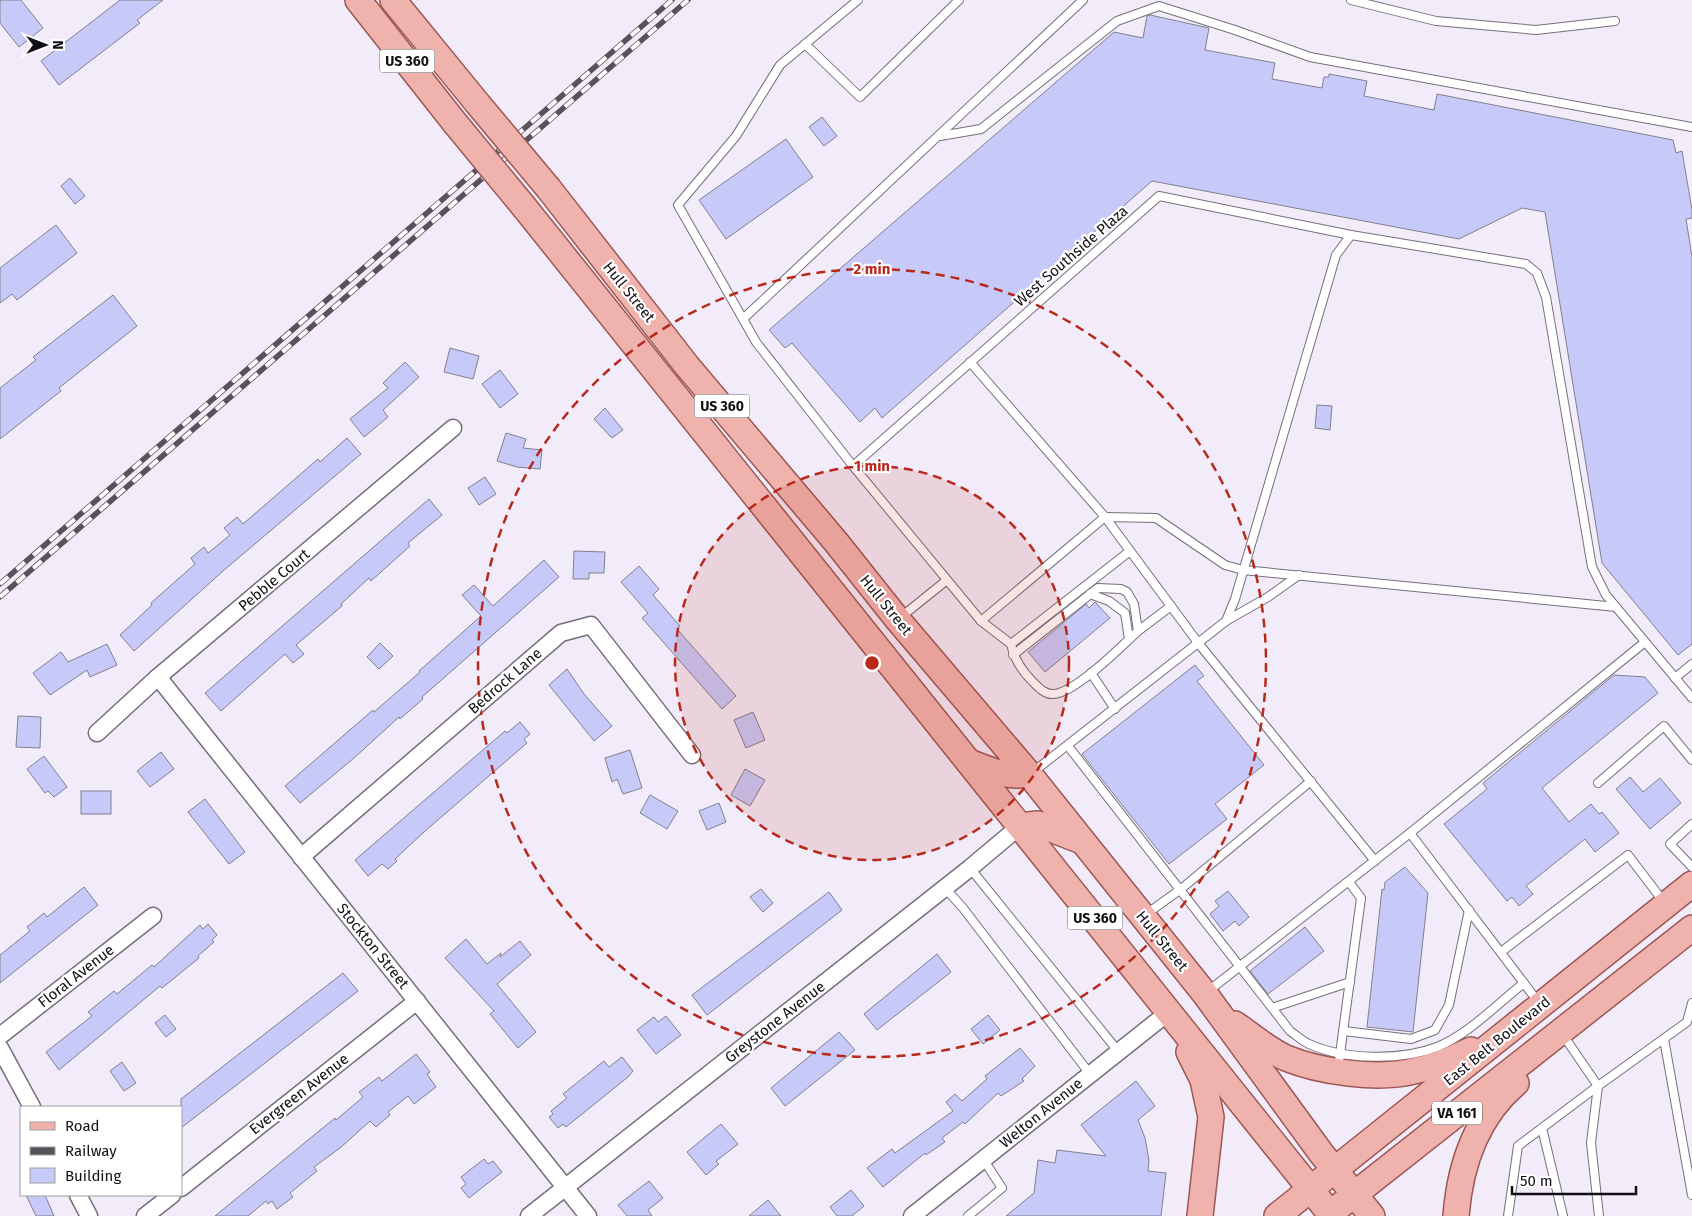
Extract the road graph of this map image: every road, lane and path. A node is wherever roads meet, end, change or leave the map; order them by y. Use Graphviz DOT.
graph roads {
  1 [pos="358,0"];
  2 [pos="393,0"];
  3 [pos="858,0"];
  4 [pos="958,0"];
  5 [pos="1084,0"];
  6 [pos="1351,0"];
  7 [pos="1614,21"];
  8 [pos="805,44"];
  9 [pos="1692,127"];
  10 [pos="940,136"];
  11 [pos="1352,235"];
  12 [pos="743,319"];
  13 [pos="970,362"];
  14 [pos="453,428"];
  15 [pos="853,466"];
  16 [pos="1105,517"];
  17 [pos="1130,551"];
  18 [pos="1243,570"];
  19 [pos="1299,575"];
  20 [pos="948,580"];
  21 [pos="1090,594"];
  22 [pos="1171,606"];
  23 [pos="1616,607"];
  24 [pos="898,620"];
  25 [pos="981,621"];
  26 [pos="1226,621"];
  27 [pos="1138,631"];
  28 [pos="1129,639"];
  29 [pos="1645,642"];
  30 [pos="1011,644"];
  31 [pos="1199,644"];
  32 [pos="1013,656"];
  33 [pos="1692,664"];
  34 [pos="1091,673"];
  35 [pos="158,677"];
  36 [pos="1675,678"];
  37 [pos="1692,698"];
  38 [pos="1115,709"];
  39 [pos="97,733"];
  40 [pos="1068,746"];
  41 [pos="692,755"];
  42 [pos="1692,760"];
  43 [pos="968,762"];
  44 [pos="1029,774"];
  45 [pos="1311,781"];
  46 [pos="1598,782"];
  47 [pos="1692,824"];
  48 [pos="1020,826"];
  49 [pos="1410,833"];
  50 [pos="1082,841"];
  51 [pos="301,857"];
  52 [pos="1375,861"];
  53 [pos="970,868"];
  54 [pos="1692,868"];
  55 [pos="1349,882"];
  56 [pos="1692,884"];
  57 [pos="945,888"];
  58 [pos="1181,889"];
  59 [pos="1666,905"];
  60 [pos="1468,910"];
  61 [pos="153,916"];
  62 [pos="1143,917"];
  63 [pos="1692,928"];
  64 [pos="1501,952"];
  65 [pos="1241,968"];
  66 [pos="1350,982"];
  67 [pos="1524,983"];
  68 [pos="1205,994"];
  69 [pos="417,1001"];
  70 [pos="1692,1004"];
  71 [pos="1541,1006"];
  72 [pos="1272,1008"];
  73 [pos="1170,1011"];
  74 [pos="1221,1013"];
  75 [pos="1344,1031"];
  76 [pos="1560,1032"];
  77 [pos="0,1036"];
  78 [pos="1503,1036"];
  79 [pos="1664,1038"];
  80 [pos="0,1048"];
  81 [pos="1118,1051"];
  82 [pos="1339,1062"];
  83 [pos="1090,1074"];
  84 [pos="1598,1086"];
  85 [pos="31,1106"];
  86 [pos="1542,1128"];
  87 [pos="983,1159"];
  88 [pos="1335,1170"];
  89 [pos="182,1187"];
  90 [pos="565,1187"];
  91 [pos="1312,1189"];
  92 [pos="1354,1194"];
  93 [pos="1692,1195"];
  94 [pos="79,1196"];
  95 [pos="171,1196"];
  96 [pos="1330,1215"];
  97 [pos="89,1216"];
  98 [pos="145,1216"];
  99 [pos="529,1216"];
  100 [pos="588,1216"];
  101 [pos="912,1216"];
  102 [pos="968,1216"];
  103 [pos="1200,1216"];
  104 [pos="1277,1216"];
  105 [pos="1372,1216"];
  106 [pos="1456,1216"];
  107 [pos="1508,1216"];
  108 [pos="1563,1216"];
  109 [pos="1599,1216"];
  1 -- 43 [label="main road, Hull Street / US 360, bridge"];
  2 -- 24 [label="main road, Hull Street / US 360, bridge"];
  3 -- 8 [label="lane"];
  4 -- 8 [label="lane"];
  5 -- 10 [label="lane"];
  6 -- 7 [label="lane"];
  8 -- 12 [label="lane"];
  9 -- 10 [label="lane"];
  10 -- 12 [label="lane"];
  11 -- 13 [label="lane, West Southside Plaza"];
  11 -- 18 [label="lane"];
  11 -- 23 [label="lane"];
  12 -- 15 [label="lane"];
  13 -- 15 [label="lane, West Southside Plaza"];
  13 -- 16 [label="lane"];
  14 -- 35 [label="street, Pebble Court"];
  15 -- 20 [label="lane"];
  16 -- 17 [label="lane"];
  16 -- 18 [label="lane"];
  16 -- 25 [label="lane"];
  17 -- 22 [label="lane"];
  17 -- 30 [label="lane"];
  18 -- 19 [label="lane"];
  18 -- 26 [label="lane"];
  19 -- 23 [label="lane"];
  19 -- 26 [label="lane"];
  20 -- 24 [label="lane"];
  20 -- 25 [label="lane"];
  21 -- 27 [label="lane"];
  21 -- 28 [label="lane"];
  21 -- 32 [label="lane"];
  22 -- 27 [label="lane"];
  22 -- 31 [label="lane"];
  23 -- 29 [label="lane"];
  24 -- 44 [label="main road, Hull Street / US 360"];
  25 -- 30 [label="lane"];
  26 -- 31 [label="lane"];
  27 -- 28 [label="lane"];
  28 -- 34 [label="lane"];
  29 -- 36 [label="lane"];
  29 -- 49 [label="lane"];
  30 -- 32 [label="lane"];
  31 -- 38 [label="lane"];
  31 -- 45 [label="lane"];
  32 -- 34 [label="lane"];
  33 -- 36 [label="lane"];
  34 -- 38 [label="lane"];
  35 -- 39 [label="street, Pebble Court"];
  35 -- 51 [label="street, Stockton Street"];
  36 -- 37 [label="lane"];
  38 -- 40 [label="lane"];
  40 -- 44 [label="lane"];
  40 -- 58 [label="lane"];
  41 -- 51 [label="street, Bedrock Lane"];
  42 -- 46 [label="lane"];
  43 -- 44 [label="main road"];
  43 -- 48 [label="main road, Hull Street / US 360"];
  44 -- 50 [label="main road, Hull Street / US 360"];
  45 -- 52 [label="lane"];
  45 -- 58 [label="lane"];
  47 -- 54 [label="lane"];
  48 -- 50 [label="main road"];
  48 -- 53 [label="street, Greystone Avenue"];
  48 -- 73 [label="main road, Hull Street / US 360"];
  49 -- 52 [label="lane"];
  49 -- 60 [label="lane"];
  50 -- 62 [label="main road, Hull Street / US 360"];
  51 -- 69 [label="street, Stockton Street"];
  52 -- 55 [label="lane"];
  53 -- 57 [label="street, Greystone Avenue"];
  53 -- 81 [label="lane"];
  55 -- 65 [label="lane"];
  55 -- 66 [label="lane"];
  56 -- 59 [label="main road, East Belt Boulevard / VA 161"];
  57 -- 83 [label="lane"];
  57 -- 90 [label="street, Greystone Avenue"];
  58 -- 62 [label="lane"];
  58 -- 65 [label="lane"];
  59 -- 64 [label="lane"];
  59 -- 71 [label="main road, East Belt Boulevard / VA 161"];
  60 -- 64 [label="lane"];
  60 -- 75 [label="lane"];
  61 -- 77 [label="street, Floral Avenue"];
  62 -- 68 [label="main road, Hull Street / US 360"];
  63 -- 76 [label="main road, East Belt Boulevard / VA 161"];
  64 -- 67 [label="lane"];
  65 -- 68 [label="lane"];
  65 -- 72 [label="lane"];
  66 -- 72 [label="lane"];
  66 -- 75 [label="lane"];
  67 -- 71 [label="lane"];
  67 -- 82 [label="lane"];
  68 -- 74 [label="main road, Hull Street / US 360"];
  69 -- 89 [label="street, Evergreen Avenue"];
  69 -- 90 [label="street, Stockton Street"];
  70 -- 79 [label="lane"];
  71 -- 78 [label="main road, East Belt Boulevard / VA 161"];
  72 -- 82 [label="lane"];
  73 -- 81 [label="street, Welton Avenue"];
  73 -- 91 [label="main road, Hull Street / US 360"];
  73 -- 103 [label="main road"];
  74 -- 82 [label="main road"];
  74 -- 88 [label="main road, Hull Street / US 360"];
  75 -- 82 [label="lane"];
  76 -- 84 [label="lane"];
  76 -- 92 [label="main road, East Belt Boulevard / VA 161"];
  76 -- 106 [label="main road"];
  78 -- 82 [label="main road"];
  78 -- 88 [label="main road, East Belt Boulevard / VA 161"];
  79 -- 84 [label="lane"];
  79 -- 93 [label="lane"];
  80 -- 85 [label="street"];
  81 -- 83 [label="street, Welton Avenue"];
  83 -- 87 [label="street, Welton Avenue"];
  84 -- 86 [label="lane"];
  84 -- 109 [label="lane"];
  86 -- 107 [label="lane"];
  86 -- 108 [label="lane"];
  87 -- 101 [label="street, Welton Avenue"];
  87 -- 102 [label="lane"];
  88 -- 91 [label="main road, East Belt Boulevard / VA 161"];
  88 -- 92 [label="main road, Hull Street / US 360"];
  90 -- 99 [label="street, Greystone Avenue"];
  90 -- 100 [label="street, Stockton Street"];
  91 -- 96 [label="main road, Hull Street / US 360"];
  91 -- 104 [label="main road, East Belt Boulevard / VA 161"];
  92 -- 96 [label="main road, East Belt Boulevard / VA 161"];
  92 -- 105 [label="main road, Hull Street / US 360"];
  94 -- 97 [label="street"];
  95 -- 98 [label="street"];
}
